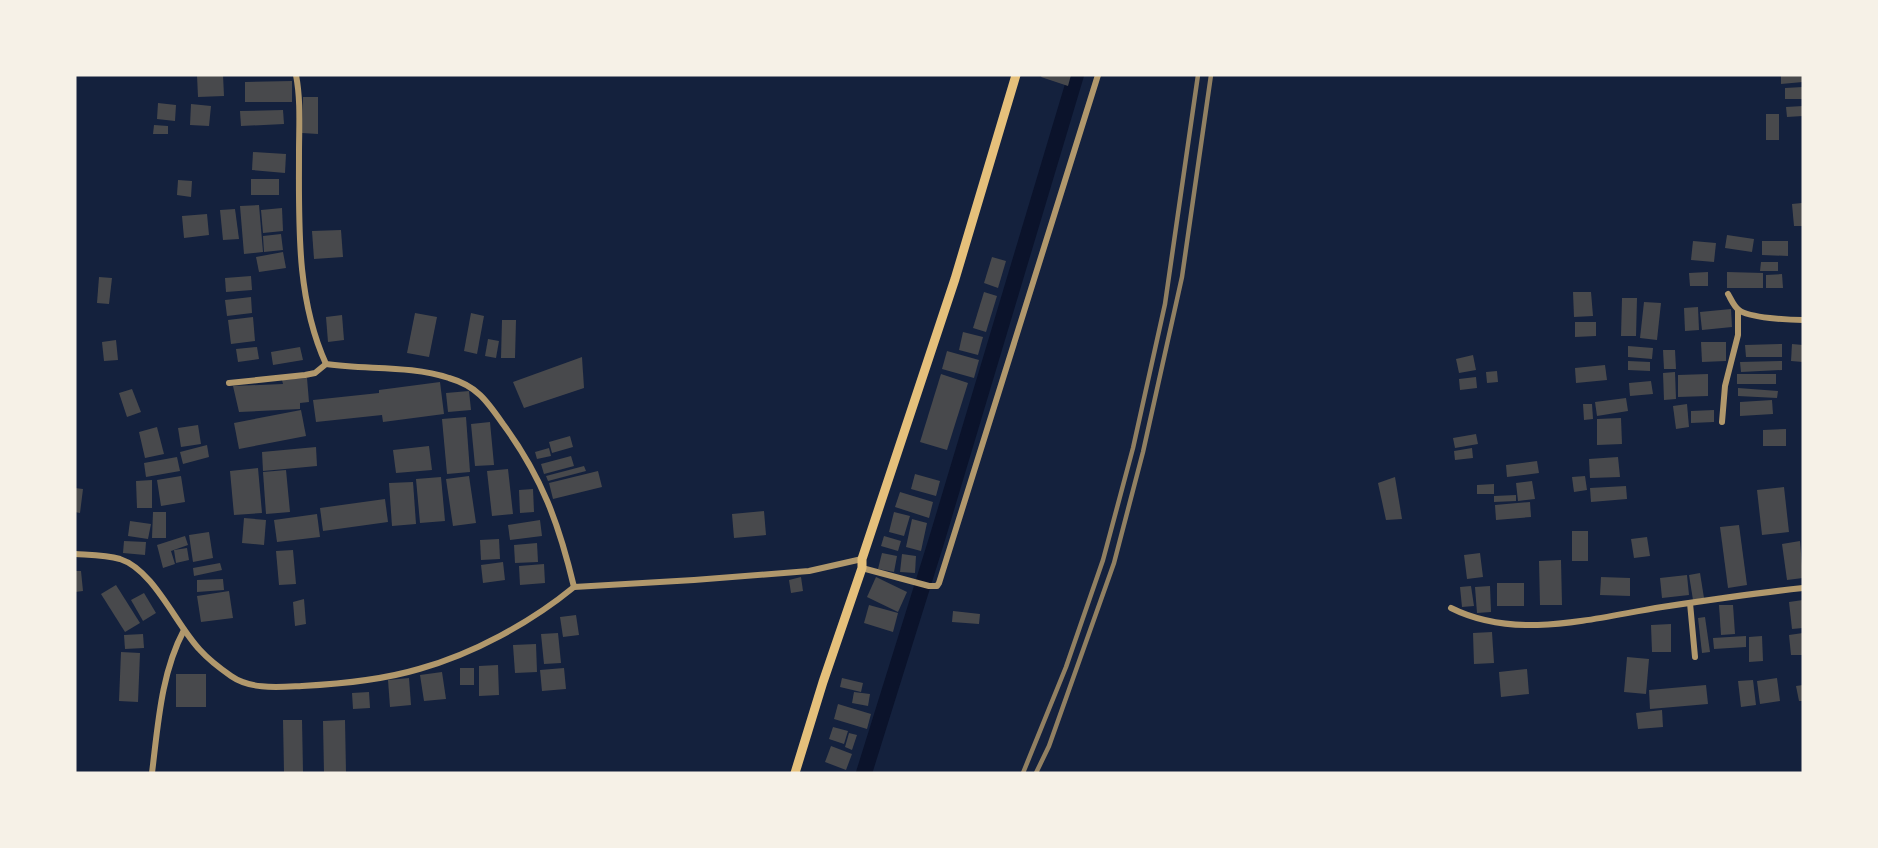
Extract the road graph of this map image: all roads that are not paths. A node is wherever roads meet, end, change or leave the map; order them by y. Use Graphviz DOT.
graph roads {
  1 [pos="296,75"];
  2 [pos="1016,75"];
  3 [pos="1098,75"];
  4 [pos="1728,294"];
  5 [pos="1738,310"];
  6 [pos="1803,320"];
  7 [pos="326,364"];
  8 [pos="229,383"];
  9 [pos="1722,422"];
  10 [pos="75,554"];
  11 [pos="862,563"];
  12 [pos="574,587"];
  13 [pos="1803,588"];
  14 [pos="1690,603"];
  15 [pos="1451,608"];
  16 [pos="184,630"];
  17 [pos="1695,657"];
  18 [pos="152,773"];
  19 [pos="795,773"];
  1 -- 7 [label="street"];
  2 -- 11 [label="main road"];
  3 -- 11 [label="street"];
  4 -- 5 [label="street"];
  5 -- 6 [label="street"];
  5 -- 9 [label="street"];
  7 -- 8 [label="street"];
  7 -- 12 [label="street"];
  10 -- 16 [label="street"];
  11 -- 12 [label="street"];
  11 -- 19 [label="main road"];
  12 -- 16 [label="street"];
  13 -- 14 [label="street"];
  14 -- 15 [label="street"];
  14 -- 17 [label="street"];
  16 -- 18 [label="street"];
}
